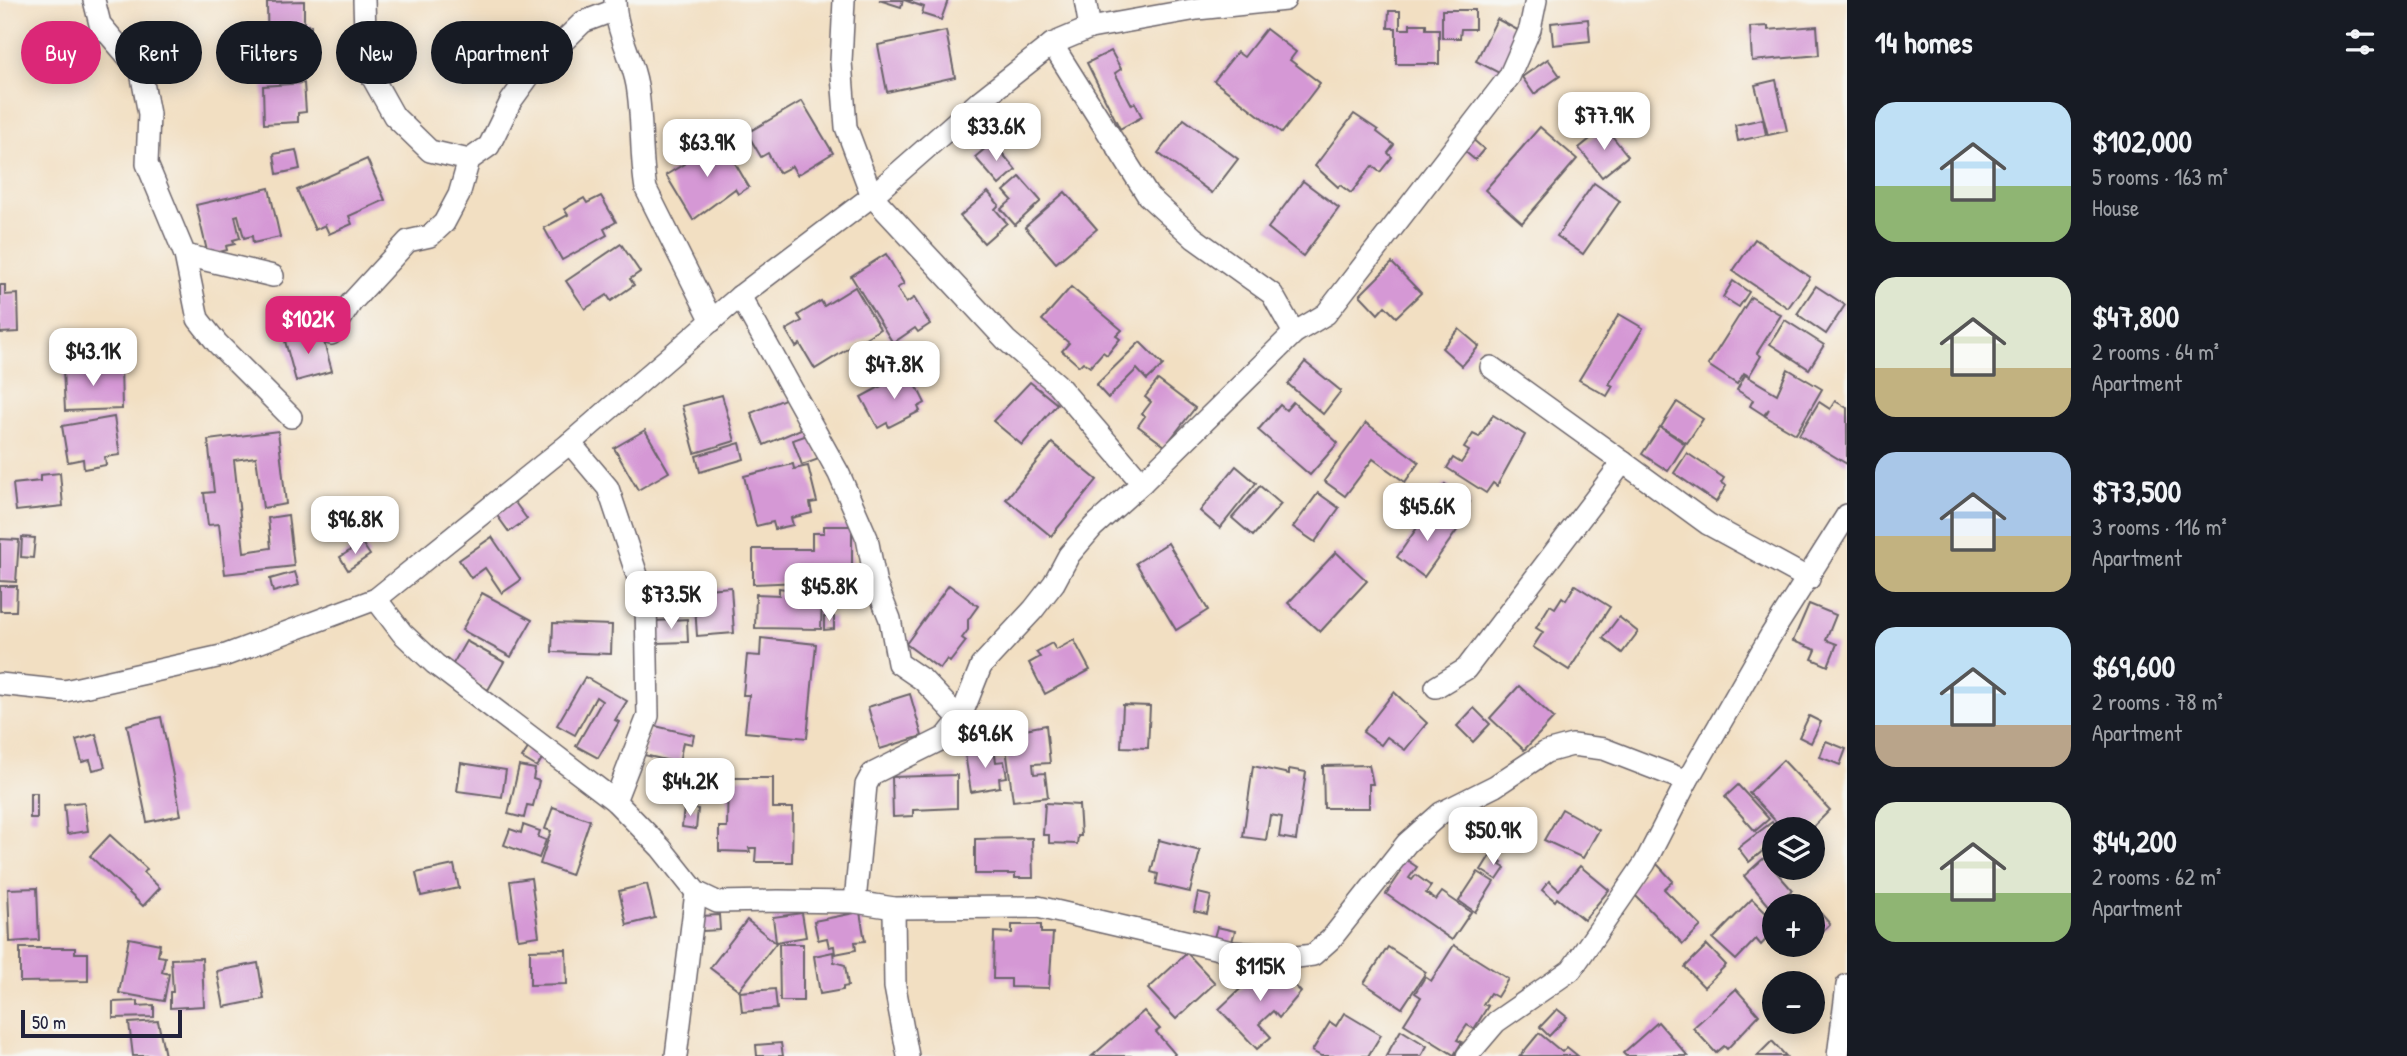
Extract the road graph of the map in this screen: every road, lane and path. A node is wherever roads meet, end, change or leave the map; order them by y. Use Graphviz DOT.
graph roads {
  1 [pos="94,0"];
  2 [pos="364,0"];
  3 [pos="844,0"];
  4 [pos="1085,0"];
  5 [pos="1285,0"];
  6 [pos="1536,0"];
  7 [pos="615,5"];
  8 [pos="1090,28"];
  9 [pos="1052,44"];
  10 [pos="469,160"];
  11 [pos="872,196"];
  12 [pos="185,255"];
  13 [pos="272,276"];
  14 [pos="740,296"];
  15 [pos="712,321"];
  16 [pos="1294,333"];
  17 [pos="331,334"];
  18 [pos="1491,367"];
  19 [pos="291,417"];
  20 [pos="570,443"];
  21 [pos="1623,462"];
  22 [pos="1142,483"];
  23 [pos="1847,515"];
  24 [pos="1809,579"];
  25 [pos="376,599"];
  26 [pos="0,684"];
  27 [pos="1436,687"];
  28 [pos="960,719"];
  29 [pos="1687,781"];
  30 [pos="615,801"];
  31 [pos="696,892"];
  32 [pos="856,902"];
  33 [pos="894,908"];
  34 [pos="1847,985"];
  35 [pos="676,1056"];
  36 [pos="908,1056"];
  37 [pos="1467,1056"];
  38 [pos="1838,1056"];
  1 -- 12 [label="street"];
  2 -- 10 [label="street"];
  3 -- 11 [label="street"];
  4 -- 8 [label="street"];
  5 -- 8 [label="street"];
  6 -- 16 [label="street"];
  7 -- 10 [label="street"];
  7 -- 15 [label="street"];
  8 -- 9 [label="street"];
  9 -- 11 [label="street"];
  9 -- 16 [label="street"];
  10 -- 17 [label="street"];
  11 -- 14 [label="street"];
  11 -- 22 [label="street"];
  12 -- 13 [label="street"];
  12 -- 19 [label="street"];
  14 -- 15 [label="street"];
  14 -- 28 [label="street"];
  15 -- 20 [label="street"];
  16 -- 22 [label="street"];
  18 -- 21 [label="street"];
  20 -- 25 [label="street"];
  20 -- 30 [label="street"];
  21 -- 24 [label="street"];
  21 -- 27 [label="street"];
  22 -- 28 [label="street"];
  23 -- 24 [label="street"];
  24 -- 29 [label="street"];
  25 -- 26 [label="street"];
  25 -- 30 [label="street"];
  28 -- 32 [label="street"];
  29 -- 33 [label="street"];
  29 -- 37 [label="street"];
  30 -- 31 [label="street"];
  31 -- 32 [label="street"];
  31 -- 35 [label="street"];
  32 -- 33 [label="street"];
  33 -- 36 [label="street"];
  34 -- 38 [label="street"];
}
